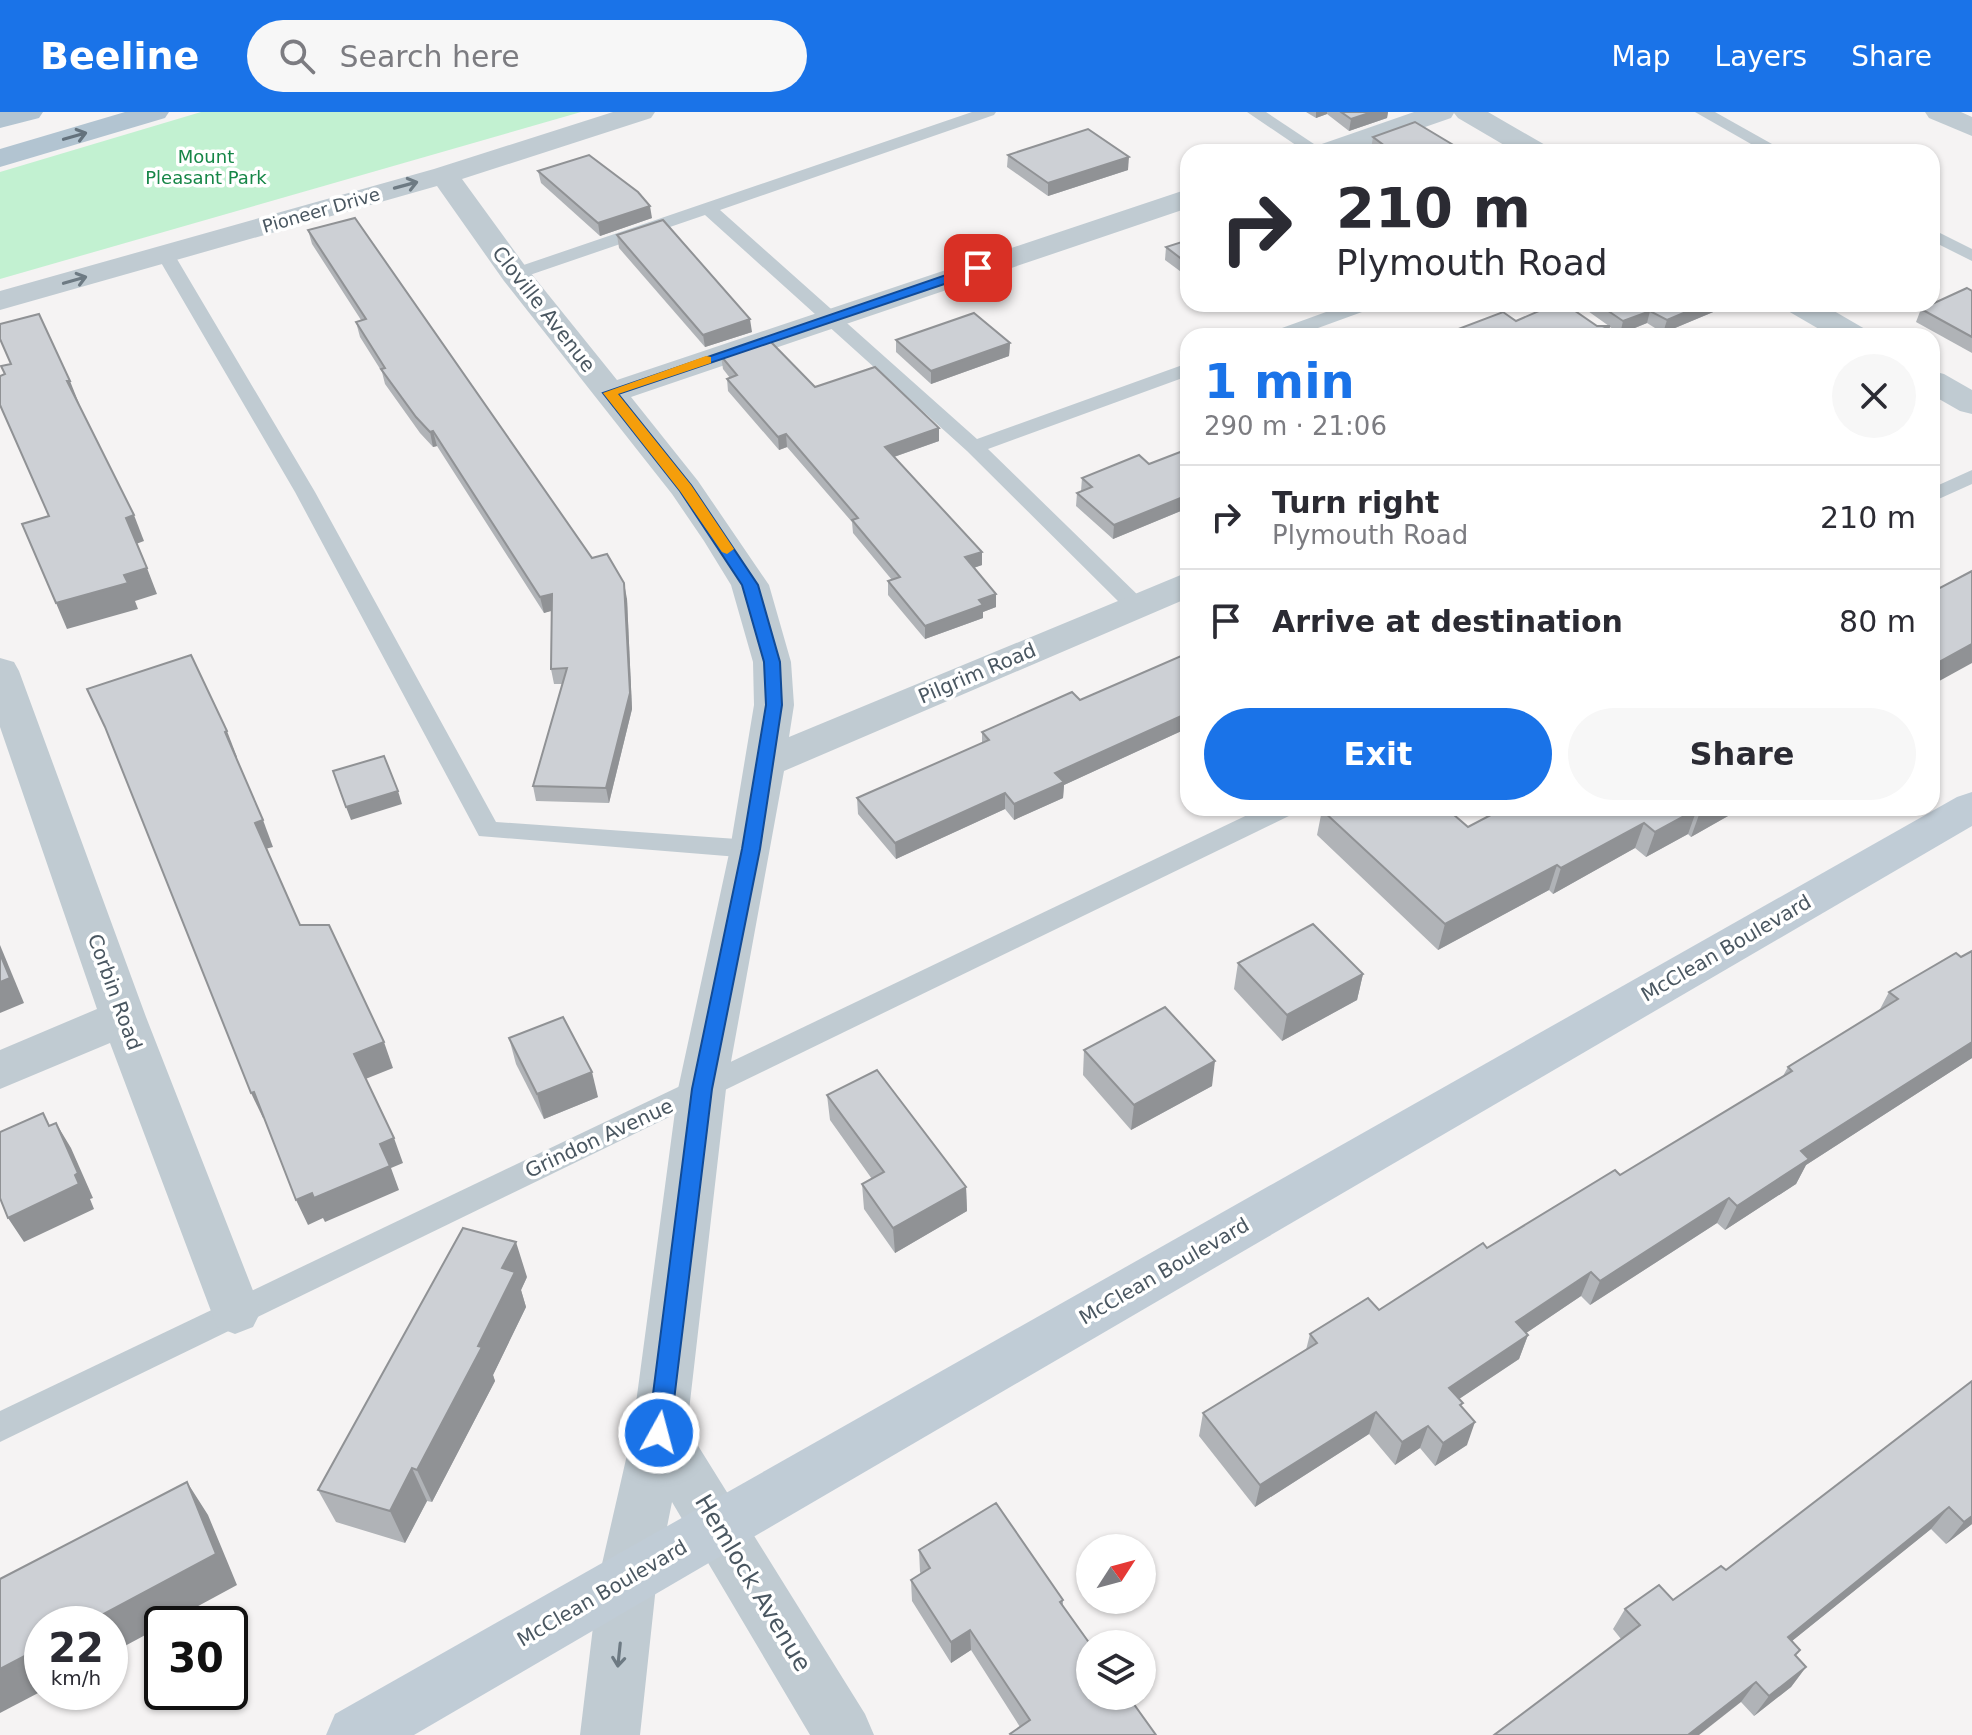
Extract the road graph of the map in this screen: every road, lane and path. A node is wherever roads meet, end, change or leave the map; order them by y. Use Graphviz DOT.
graph roads {
  1 [pos="29,112"];
  2 [pos="155,112"];
  3 [pos="641,112"];
  4 [pos="988,112"];
  5 [pos="1255,112"];
  6 [pos="1441,112"];
  7 [pos="1468,112"];
  8 [pos="1703,112"];
  9 [pos="1939,112"];
  10 [pos="0,120"];
  11 [pos="1972,128"];
  12 [pos="1305,144"];
  13 [pos="1349,144"];
  14 [pos="1523,144"];
  15 [pos="1763,144"];
  16 [pos="0,158"];
  17 [pos="444,175"];
  18 [pos="1180,201"];
  19 [pos="708,208"];
  20 [pos="1940,238"];
  21 [pos="165,254"];
  22 [pos="1972,256"];
  23 [pos="515,274"];
  24 [pos="0,301"];
  25 [pos="1344,312"];
  26 [pos="1812,312"];
  27 [pos="828,318"];
  28 [pos="1300,328"];
  29 [pos="1793,328"];
  30 [pos="1840,328"];
  31 [pos="1180,372"];
  32 [pos="1940,386"];
  33 [pos="610,393"];
  34 [pos="1972,404"];
  35 [pos="974,447"];
  36 [pos="1972,476"];
  37 [pos="1940,492"];
  38 [pos="1180,587"];
  39 [pos="1136,606"];
  40 [pos="0,671"];
  41 [pos="765,763"];
  42 [pos="1972,807"];
  43 [pos="1267,816"];
  44 [pos="751,849"];
  45 [pos="123,1017"];
  46 [pos="0,1070"];
  47 [pos="702,1089"];
  48 [pos="235,1311"];
  49 [pos="0,1427"];
  50 [pos="659,1433"];
  51 [pos="719,1526"];
  52 [pos="628,1577"];
  53 [pos="356,1735"];
  54 [pos="610,1735"];
  55 [pos="844,1735"];
  1 -- 10 [label="main road"];
  16 -- 2 [label="main road, one-way"];
  3 -- 17 [label="street, Pioneer Drive"];
  4 -- 19 [label="lane"];
  5 -- 12 [label="lane"];
  6 -- 13 [label="street"];
  7 -- 14 [label="street"];
  8 -- 15 [label="lane"];
  9 -- 11 [label="street"];
  21 -- 17 [label="street, Pioneer Drive, one-way"];
  17 -- 23 [label="street, Cloville Avenue"];
  18 -- 27 [label="street"];
  19 -- 23 [label="lane"];
  19 -- 27 [label="lane"];
  20 -- 22 [label="lane"];
  24 -- 21 [label="street, Pioneer Drive, one-way"];
  21 -- 44 [label="lane"];
  23 -- 33 [label="street, Cloville Avenue"];
  25 -- 28 [label="lane"];
  26 -- 29 [label="street"];
  26 -- 30 [label="street"];
  27 -- 33 [label="street"];
  27 -- 35 [label="lane"];
  31 -- 35 [label="lane"];
  32 -- 34 [label="street"];
  33 -- 41 [label="street, Cloville Avenue"];
  35 -- 39 [label="lane"];
  36 -- 37 [label="lane"];
  38 -- 39 [label="street, Pilgrim Road"];
  39 -- 41 [label="street, Pilgrim Road"];
  40 -- 45 [label="street, Corbin Road"];
  41 -- 44 [label="street, Cloville Avenue"];
  42 -- 51 [label="street, McClean Boulevard"];
  43 -- 47 [label="lane, Grindon Avenue"];
  44 -- 47 [label="street, Cloville Avenue"];
  45 -- 46 [label="street"];
  45 -- 48 [label="street, Corbin Road"];
  47 -- 48 [label="lane, Grindon Avenue"];
  47 -- 50 [label="street, Cloville Avenue"];
  48 -- 49 [label="lane, Grindon Avenue"];
  50 -- 51 [label="street, Hemlock Avenue"];
  50 -- 52 [label="street, Cloville Avenue"];
  51 -- 52 [label="street, McClean Boulevard"];
  51 -- 55 [label="street, Hemlock Avenue"];
  52 -- 53 [label="street, McClean Boulevard"];
  52 -- 54 [label="street, Cloville Avenue, one-way"];
}
